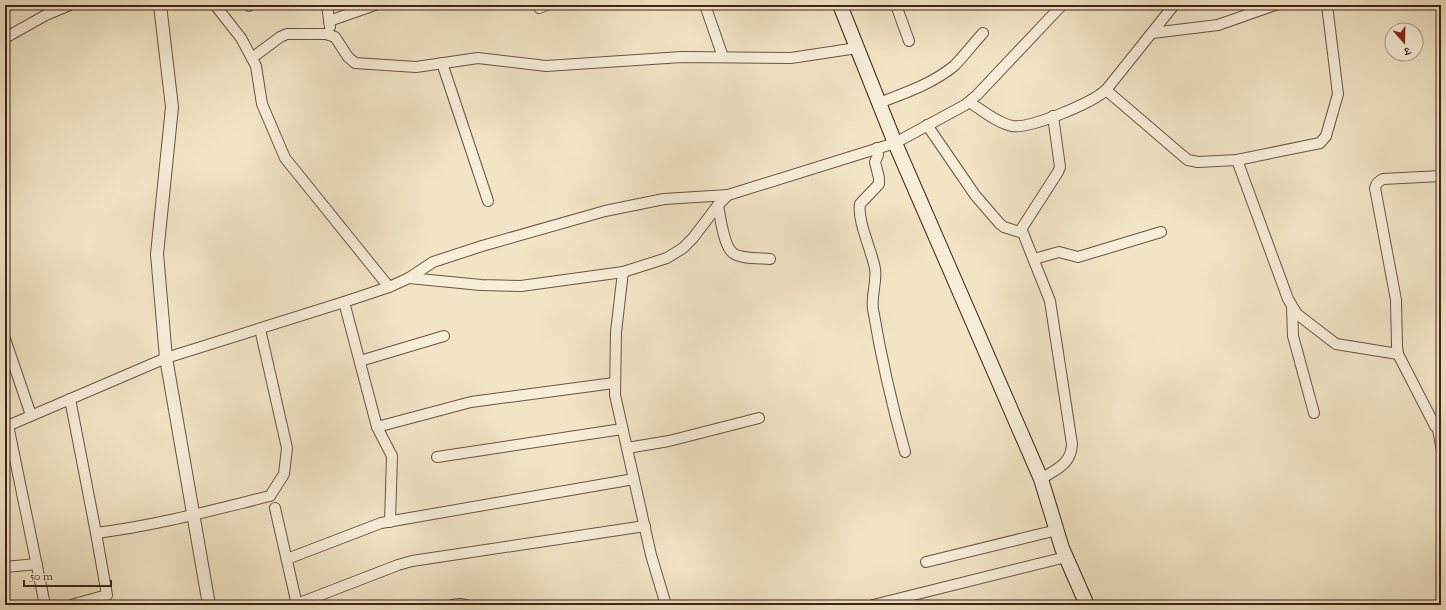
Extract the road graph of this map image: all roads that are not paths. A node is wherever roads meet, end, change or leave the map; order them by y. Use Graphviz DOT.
graph roads {
  1 [pos="70,5"];
  2 [pos="160,5"];
  3 [pos="216,5"];
  4 [pos="327,5"];
  5 [pos="375,5"];
  6 [pos="705,5"];
  7 [pos="842,5"];
  8 [pos="896,5"];
  9 [pos="1062,5"];
  10 [pos="1174,5"];
  11 [pos="1275,5"];
  12 [pos="1327,5"];
  13 [pos="329,21"];
  14 [pos="983,33"];
  15 [pos="1152,33"];
  16 [pos="331,35"];
  17 [pos="5,38"];
  18 [pos="909,41"];
  19 [pos="857,48"];
  20 [pos="724,57"];
  21 [pos="252,58"];
  22 [pos="442,64"];
  23 [pos="1106,90"];
  24 [pos="969,102"];
  25 [pos="879,103"];
  26 [pos="1053,116"];
  27 [pos="927,125"];
  28 [pos="895,143"];
  29 [pos="877,148"];
  30 [pos="1237,160"];
  31 [pos="1441,176"];
  32 [pos="728,195"];
  33 [pos="488,201"];
  34 [pos="718,205"];
  35 [pos="1020,231"];
  36 [pos="1161,232"];
  37 [pos="770,259"];
  38 [pos="1034,259"];
  39 [pos="623,272"];
  40 [pos="409,278"];
  41 [pos="389,287"];
  42 [pos="344,302"];
  43 [pos="1292,307"];
  44 [pos="260,328"];
  45 [pos="444,336"];
  46 [pos="5,339"];
  47 [pos="1398,354"];
  48 [pos="166,358"];
  49 [pos="360,361"];
  50 [pos="614,383"];
  51 [pos="70,399"];
  52 [pos="1314,413"];
  53 [pos="31,415"];
  54 [pos="759,418"];
  55 [pos="7,426"];
  56 [pos="377,427"];
  57 [pos="622,429"];
  58 [pos="1438,429"];
  59 [pos="627,448"];
  60 [pos="905,452"];
  61 [pos="437,457"];
  62 [pos="1441,459"];
  63 [pos="634,479"];
  64 [pos="1041,479"];
  65 [pos="275,508"];
  66 [pos="193,515"];
  67 [pos="390,522"];
  68 [pos="645,526"];
  69 [pos="1057,530"];
  70 [pos="96,533"];
  71 [pos="1066,557"];
  72 [pos="287,559"];
  73 [pos="926,562"];
  74 [pos="37,564"];
  75 [pos="5,568"];
  76 [pos="297,604"];
  77 [pos="45,605"];
  78 [pos="71,605"];
  79 [pos="209,605"];
  80 [pos="452,605"];
  81 [pos="466,605"];
  82 [pos="666,605"];
  83 [pos="873,605"];
  84 [pos="1087,605"];
  1 -- 17 [label="street"];
  2 -- 48 [label="street"];
  3 -- 21 [label="street"];
  4 -- 13 [label="street"];
  5 -- 13 [label="street"];
  6 -- 20 [label="street"];
  7 -- 19 [label="main road"];
  8 -- 18 [label="street"];
  9 -- 24 [label="street"];
  10 -- 15 [label="street"];
  11 -- 15 [label="street"];
  12 -- 30 [label="street"];
  13 -- 16 [label="street"];
  14 -- 25 [label="street"];
  15 -- 23 [label="street"];
  16 -- 21 [label="street"];
  16 -- 22 [label="street"];
  19 -- 20 [label="street"];
  19 -- 25 [label="main road"];
  20 -- 22 [label="street"];
  21 -- 41 [label="street"];
  22 -- 33 [label="street"];
  23 -- 26 [label="street"];
  23 -- 30 [label="street"];
  24 -- 26 [label="street"];
  24 -- 27 [label="street"];
  25 -- 28 [label="main road"];
  26 -- 35 [label="street"];
  27 -- 28 [label="street"];
  27 -- 35 [label="street"];
  28 -- 29 [label="street"];
  28 -- 64 [label="main road"];
  29 -- 32 [label="street"];
  29 -- 60 [label="street"];
  30 -- 43 [label="street"];
  31 -- 47 [label="street"];
  32 -- 34 [label="street"];
  32 -- 40 [label="street"];
  34 -- 37 [label="street"];
  34 -- 39 [label="street"];
  35 -- 38 [label="street"];
  36 -- 38 [label="street"];
  38 -- 64 [label="street"];
  39 -- 40 [label="street"];
  39 -- 50 [label="street"];
  40 -- 41 [label="street"];
  41 -- 42 [label="street"];
  42 -- 44 [label="street"];
  42 -- 49 [label="street"];
  43 -- 47 [label="street"];
  43 -- 52 [label="street"];
  44 -- 48 [label="street"];
  44 -- 66 [label="street"];
  45 -- 49 [label="street"];
  46 -- 53 [label="street"];
  47 -- 58 [label="street"];
  48 -- 51 [label="street"];
  48 -- 66 [label="street"];
  49 -- 56 [label="street"];
  50 -- 56 [label="street"];
  50 -- 57 [label="street"];
  51 -- 53 [label="street"];
  51 -- 70 [label="street"];
  53 -- 55 [label="street"];
  54 -- 59 [label="street"];
  55 -- 74 [label="street"];
  56 -- 67 [label="street"];
  57 -- 59 [label="street"];
  57 -- 61 [label="street"];
  58 -- 62 [label="lane"];
  59 -- 63 [label="street"];
  63 -- 67 [label="street"];
  63 -- 68 [label="street"];
  64 -- 69 [label="main road"];
  65 -- 72 [label="street"];
  66 -- 70 [label="street"];
  66 -- 79 [label="street"];
  67 -- 72 [label="street"];
  68 -- 76 [label="street"];
  68 -- 82 [label="street"];
  69 -- 71 [label="main road"];
  69 -- 73 [label="street"];
  70 -- 78 [label="street"];
  71 -- 83 [label="street"];
  71 -- 84 [label="main road"];
  72 -- 76 [label="street"];
  74 -- 75 [label="street"];
  74 -- 77 [label="street"];
  80 -- 81 [label="street"];
}
